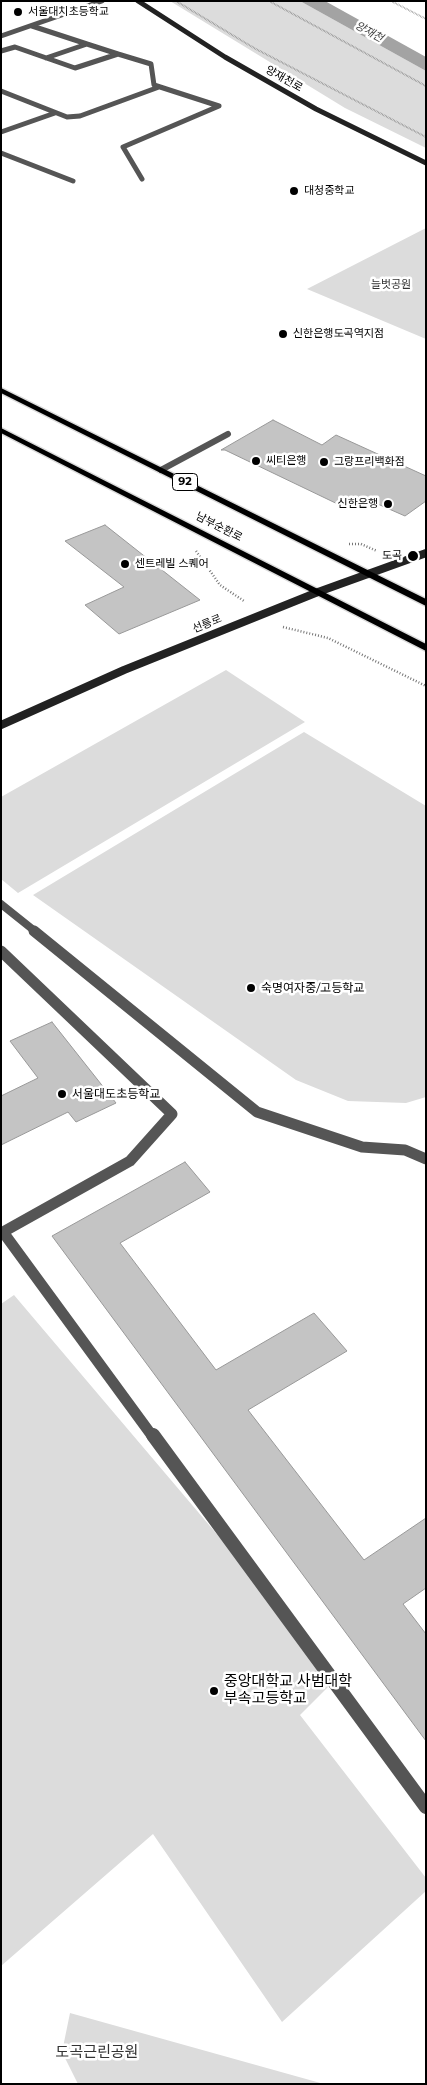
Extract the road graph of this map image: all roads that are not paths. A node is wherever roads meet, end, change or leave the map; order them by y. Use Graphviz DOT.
graph roads {
  1 [pos="102,1"];
  2 [pos="138,1"];
  3 [pos="32,26"];
  4 [pos="1,36"];
  5 [pos="87,44"];
  6 [pos="1,51"];
  7 [pos="118,54"];
  8 [pos="46,58"];
  9 [pos="160,86"];
  10 [pos="1,91"];
  11 [pos="15,97"];
  12 [pos="8,100"];
  13 [pos="55,112"];
  14 [pos="1,132"];
  15 [pos="1,153"];
  16 [pos="426,163"];
  17 [pos="142,178"];
  18 [pos="73,181"];
  19 [pos="1,390"];
  20 [pos="1,430"];
  21 [pos="228,434"];
  22 [pos="161,470"];
  23 [pos="426,553"];
  24 [pos="369,573"];
  25 [pos="318,592"];
  26 [pos="426,603"];
  27 [pos="426,648"];
  28 [pos="1,725"];
  29 [pos="1,904"];
  30 [pos="1,951"];
  31 [pos="426,1159"];
  32 [pos="426,1807"];
  1 -- 3 [label="street"];
  2 -- 16 [label="street, 양재천로"];
  3 -- 4 [label="street"];
  3 -- 5 [label="street"];
  5 -- 7 [label="street"];
  5 -- 8 [label="street"];
  6 -- 8 [label="street"];
  7 -- 8 [label="street"];
  7 -- 9 [label="street"];
  9 -- 13 [label="street"];
  9 -- 17 [label="street"];
  10 -- 11 [label="street"];
  11 -- 12 [label="street"];
  11 -- 13 [label="street"];
  13 -- 14 [label="street"];
  15 -- 18 [label="street"];
  19 -- 22 [label="main road, 남부순환로 / 92"];
  20 -- 25 [label="main road, 남부순환로"];
  21 -- 22 [label="street"];
  22 -- 24 [label="main road, 남부순환로 / 92"];
  23 -- 24 [label="street, 선릉로"];
  24 -- 25 [label="street, 선릉로"];
  24 -- 26 [label="main road, 남부순환로 / 92"];
  25 -- 27 [label="main road, 남부순환로"];
  25 -- 28 [label="street, 선릉로"];
  29 -- 31 [label="street"];
  30 -- 32 [label="street"];
}
